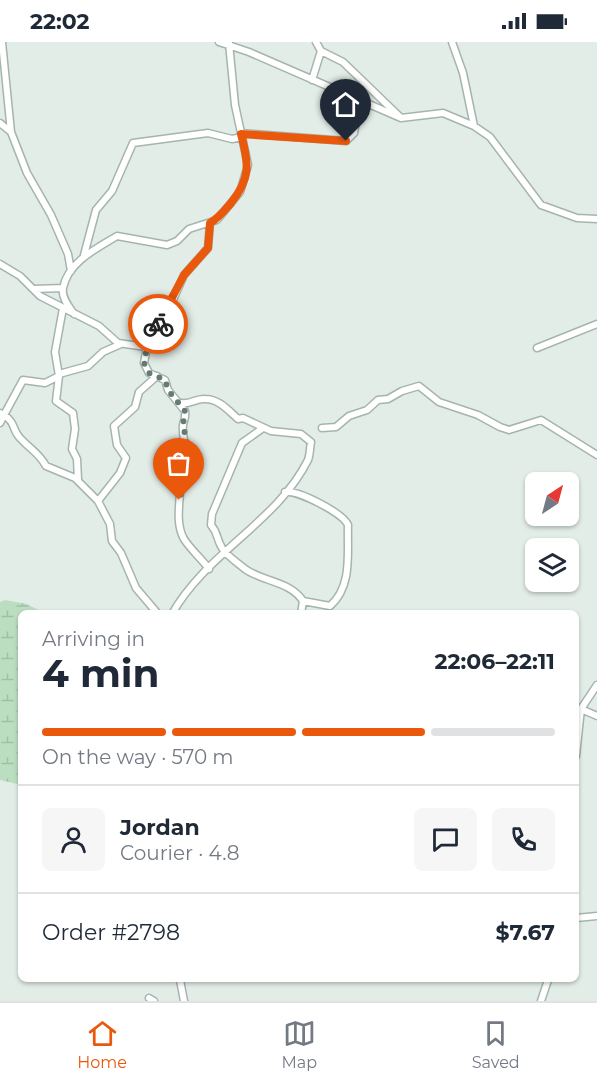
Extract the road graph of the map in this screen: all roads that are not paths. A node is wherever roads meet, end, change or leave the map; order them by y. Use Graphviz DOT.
graph roads {
  1 [pos="2,42"];
  2 [pos="219,42"];
  3 [pos="315,42"];
  4 [pos="452,42"];
  5 [pos="229,43"];
  6 [pos="321,51"];
  7 [pos="312,80"];
  8 [pos="359,101"];
  9 [pos="9,110"];
  10 [pos="401,118"];
  11 [pos="0,122"];
  12 [pos="474,126"];
  13 [pos="11,132"];
  14 [pos="242,135"];
  15 [pos="597,219"];
  16 [pos="210,223"];
  17 [pos="84,255"];
  18 [pos="0,264"];
  19 [pos="71,271"];
  20 [pos="63,288"];
  21 [pos="34,289"];
  22 [pos="63,308"];
  23 [pos="74,314"];
  24 [pos="597,324"];
  25 [pos="121,344"];
  26 [pos="146,347"];
  27 [pos="537,348"];
  28 [pos="59,375"];
  29 [pos="157,376"];
  30 [pos="181,404"];
  31 [pos="2,414"];
  32 [pos="0,423"];
  33 [pos="263,428"];
  34 [pos="322,428"];
  35 [pos="597,455"];
  36 [pos="78,480"];
  37 [pos="285,492"];
  38 [pos="98,501"];
  39 [pos="224,551"];
  40 [pos="209,569"];
  41 [pos="303,601"];
  42 [pos="155,610"];
  43 [pos="175,610"];
  44 [pos="302,610"];
  45 [pos="597,685"];
  46 [pos="581,709"];
  47 [pos="597,716"];
  48 [pos="579,728"];
  49 [pos="597,916"];
  50 [pos="579,918"];
  51 [pos="180,982"];
  52 [pos="547,982"];
  53 [pos="184,1001"];
  54 [pos="541,1001"];
  1 -- 9 [label="street"];
  2 -- 5 [label="street"];
  3 -- 6 [label="street"];
  4 -- 12 [label="street"];
  5 -- 7 [label="street"];
  5 -- 14 [label="street"];
  6 -- 7 [label="street"];
  6 -- 10 [label="street"];
  7 -- 8 [label="street"];
  8 -- 10 [label="street"];
  8 -- 14 [label="street"];
  9 -- 11 [label="street"];
  9 -- 13 [label="street"];
  10 -- 12 [label="street"];
  11 -- 13 [label="street"];
  12 -- 15 [label="street"];
  13 -- 19 [label="street"];
  14 -- 16 [label="street"];
  14 -- 17 [label="street"];
  16 -- 17 [label="street"];
  16 -- 26 [label="street"];
  17 -- 19 [label="street"];
  18 -- 21 [label="street"];
  19 -- 20 [label="street"];
  20 -- 21 [label="street"];
  20 -- 23 [label="street"];
  21 -- 22 [label="street"];
  22 -- 23 [label="street"];
  22 -- 28 [label="street"];
  23 -- 25 [label="street"];
  24 -- 27 [label="street"];
  25 -- 26 [label="street"];
  25 -- 28 [label="street"];
  26 -- 29 [label="street"];
  28 -- 31 [label="street"];
  28 -- 36 [label="street"];
  29 -- 30 [label="street"];
  29 -- 38 [label="street"];
  30 -- 33 [label="street"];
  30 -- 40 [label="street"];
  31 -- 32 [label="street"];
  31 -- 36 [label="street"];
  33 -- 37 [label="street"];
  33 -- 39 [label="street"];
  34 -- 35 [label="street"];
  36 -- 38 [label="street"];
  37 -- 39 [label="street"];
  37 -- 41 [label="street"];
  38 -- 42 [label="street"];
  39 -- 40 [label="street"];
  39 -- 41 [label="street"];
  40 -- 43 [label="street"];
  41 -- 44 [label="street"];
  45 -- 46 [label="street"];
  46 -- 47 [label="street"];
  46 -- 48 [label="street"];
  49 -- 50 [label="street"];
  51 -- 53 [label="street"];
  52 -- 54 [label="street"];
}
